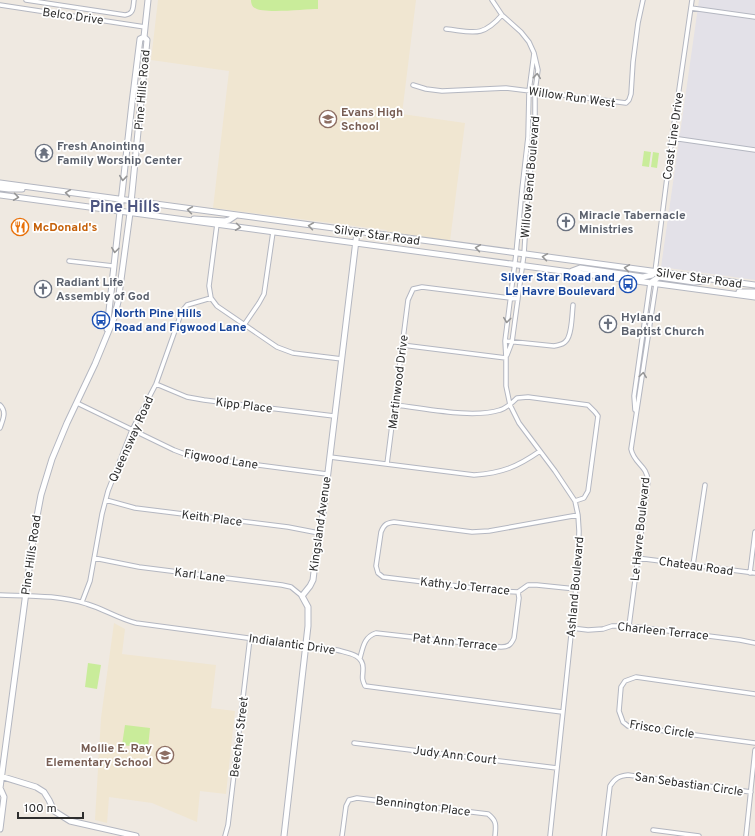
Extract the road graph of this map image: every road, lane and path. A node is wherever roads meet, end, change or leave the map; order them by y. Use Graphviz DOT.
graph roads {
  1 [pos="26,0"];
  2 [pos="134,0"];
  3 [pos="148,0"];
  4 [pos="492,0"];
  5 [pos="643,0"];
  6 [pos="692,0"];
  7 [pos="0,5"];
  8 [pos="67,6"];
  9 [pos="691,8"];
  10 [pos="65,15"];
  11 [pos="502,15"];
  12 [pos="755,17"];
  13 [pos="145,27"];
  14 [pos="446,29"];
  15 [pos="144,37"];
  16 [pos="534,53"];
  17 [pos="413,85"];
  18 [pos="529,91"];
  19 [pos="535,91"];
  20 [pos="672,138"];
  21 [pos="755,150"];
  22 [pos="0,183"];
  23 [pos="0,188"];
  24 [pos="35,188"];
  25 [pos="0,195"];
  26 [pos="121,200"];
  27 [pos="131,202"];
  28 [pos="120,212"];
  29 [pos="130,213"];
  30 [pos="235,216"];
  31 [pos="163,218"];
  32 [pos="217,224"];
  33 [pos="273,232"];
  34 [pos="357,232"];
  35 [pos="356,243"];
  36 [pos="516,254"];
  37 [pos="524,254"];
  38 [pos="69,260"];
  39 [pos="515,264"];
  40 [pos="113,266"];
  41 [pos="523,266"];
  42 [pos="569,272"];
  43 [pos="655,272"];
  44 [pos="716,280"];
  45 [pos="650,283"];
  46 [pos="656,284"];
  47 [pos="755,285"];
  48 [pos="712,291"];
  49 [pos="755,292"];
  50 [pos="755,297"];
  51 [pos="211,298"];
  52 [pos="510,298"];
  53 [pos="518,299"];
  54 [pos="573,305"];
  55 [pos="244,325"];
  56 [pos="106,334"];
  57 [pos="505,341"];
  58 [pos="512,342"];
  59 [pos="402,345"];
  60 [pos="506,358"];
  61 [pos="342,359"];
  62 [pos="156,384"];
  63 [pos="77,403"];
  64 [pos="0,405"];
  65 [pos="395,405"];
  66 [pos="510,405"];
  67 [pos="636,413"];
  68 [pos="334,416"];
  69 [pos="0,428"];
  70 [pos="132,430"];
  71 [pos="540,451"];
  72 [pos="330,457"];
  73 [pos="387,464"];
  74 [pos="327,474"];
  75 [pos="705,485"];
  76 [pos="106,500"];
  77 [pos="575,501"];
  78 [pos="578,515"];
  79 [pos="755,532"];
  80 [pos="319,534"];
  81 [pos="94,558"];
  82 [pos="637,558"];
  83 [pos="694,565"];
  84 [pos="750,573"];
  85 [pos="755,573"];
  86 [pos="576,588"];
  87 [pos="518,592"];
  88 [pos="0,595"];
  89 [pos="25,596"];
  90 [pos="302,596"];
  91 [pos="82,602"];
  92 [pos="629,626"];
  93 [pos="571,628"];
  94 [pos="250,638"];
  95 [pos="755,643"];
  96 [pos="307,645"];
  97 [pos="360,658"];
  98 [pos="755,694"];
  99 [pos="562,712"];
  100 [pos="354,743"];
  101 [pos="755,743"];
  102 [pos="755,750"];
  103 [pos="557,768"];
  104 [pos="1,776"];
  105 [pos="0,788"];
  106 [pos="751,792"];
  107 [pos="0,829"];
  108 [pos="653,830"];
  109 [pos="136,836"];
  110 [pos="225,836"];
  111 [pos="284,836"];
  112 [pos="342,836"];
  113 [pos="495,836"];
  114 [pos="550,836"];
  115 [pos="604,836"];
  116 [pos="699,836"];
  117 [pos="746,836"];
  1 -- 8 [label="street"];
  2 -- 8 [label="street"];
  3 -- 13 [label="main road, Pine Hills Road"];
  4 -- 11 [label="street, Willow Bend Boulevard"];
  5 -- 19 [label="street, Willow Run West"];
  6 -- 9 [label="street, Coast Line Drive"];
  7 -- 10 [label="street, Belco Drive"];
  8 -- 10 [label="street"];
  9 -- 12 [label="street"];
  9 -- 20 [label="street, Coast Line Drive"];
  10 -- 13 [label="street, Belco Drive"];
  11 -- 14 [label="street"];
  11 -- 16 [label="street, Willow Bend Boulevard"];
  13 -- 15 [label="main road, Pine Hills Road"];
  15 -- 26 [label="main road, Pine Hills Road, one-way"];
  15 -- 27 [label="main road, Pine Hills Road"];
  16 -- 18 [label="street, Willow Bend Boulevard"];
  19 -- 16 [label="street, Willow Bend Boulevard, one-way"];
  17 -- 18 [label="street, Willow Run West"];
  18 -- 19 [label="street, Willow Run West"];
  18 -- 36 [label="street, Willow Bend Boulevard"];
  19 -- 37 [label="street, Willow Bend Boulevard"];
  20 -- 21 [label="street"];
  20 -- 43 [label="street, Coast Line Drive"];
  22 -- 24 [label="main road, Silver Star Road"];
  23 -- 24 [label="main road"];
  26 -- 24 [label="main road, Silver Star Road, one-way"];
  25 -- 28 [label="main road, Silver Star Road, one-way"];
  26 -- 27 [label="main road, Silver Star Road"];
  26 -- 28 [label="main road, Pine Hills Road"];
  27 -- 29 [label="main road, Pine Hills Road"];
  30 -- 27 [label="main road, Silver Star Road, one-way"];
  28 -- 29 [label="main road, Silver Star Road"];
  28 -- 40 [label="main road, Pine Hills Road, one-way"];
  29 -- 31 [label="main road, Silver Star Road"];
  29 -- 56 [label="main road, Pine Hills Road"];
  30 -- 31 [label="main road"];
  34 -- 30 [label="main road, Silver Star Road, one-way"];
  31 -- 32 [label="main road, Silver Star Road"];
  32 -- 33 [label="main road, Silver Star Road, one-way"];
  32 -- 51 [label="street"];
  33 -- 35 [label="main road, Silver Star Road"];
  33 -- 55 [label="street"];
  34 -- 35 [label="main road, Kingsland Avenue"];
  36 -- 34 [label="main road, Silver Star Road, one-way"];
  35 -- 39 [label="main road, Silver Star Road"];
  35 -- 61 [label="main road, Kingsland Avenue"];
  36 -- 37 [label="main road, Silver Star Road"];
  36 -- 39 [label="street, Ashland Boulevard"];
  37 -- 41 [label="street, Ashland Boulevard"];
  43 -- 37 [label="main road, Silver Star Road, one-way"];
  38 -- 40 [label="street"];
  39 -- 41 [label="main road, Silver Star Road"];
  39 -- 52 [label="street, Ashland Boulevard"];
  40 -- 56 [label="main road, Pine Hills Road"];
  41 -- 42 [label="main road, Silver Star Road"];
  41 -- 53 [label="street, Ashland Boulevard"];
  42 -- 43 [label="main road"];
  42 -- 45 [label="main road, Silver Star Road"];
  43 -- 44 [label="main road, Silver Star Road"];
  44 -- 45 [label="main road"];
  44 -- 47 [label="main road, Silver Star Road"];
  45 -- 46 [label="main road, Silver Star Road"];
  45 -- 67 [label="street, Le Havre Boulevard"];
  46 -- 48 [label="main road, Silver Star Road"];
  67 -- 46 [label="street, Le Havre Boulevard, one-way"];
  48 -- 49 [label="main road"];
  48 -- 50 [label="main road, Silver Star Road"];
  51 -- 55 [label="street"];
  51 -- 62 [label="street, Queensway Road"];
  52 -- 53 [label="street"];
  52 -- 57 [label="street, Ashland Boulevard, one-way"];
  52 -- 59 [label="street, Martinwood Drive"];
  53 -- 58 [label="street, Ashland Boulevard"];
  54 -- 58 [label="street"];
  55 -- 61 [label="street"];
  56 -- 63 [label="main road, Pine Hills Road"];
  57 -- 58 [label="street"];
  57 -- 60 [label="street, Ashland Boulevard"];
  58 -- 60 [label="street, Ashland Boulevard"];
  59 -- 60 [label="street"];
  59 -- 65 [label="street, Martinwood Drive"];
  60 -- 66 [label="street, Ashland Boulevard"];
  61 -- 68 [label="main road, Kingsland Avenue"];
  62 -- 68 [label="street, Kipp Place"];
  62 -- 70 [label="street, Queensway Road"];
  63 -- 70 [label="street, Figwood Lane"];
  63 -- 89 [label="main road, Pine Hills Road"];
  64 -- 69 [label="street"];
  65 -- 66 [label="street"];
  65 -- 73 [label="street, Martinwood Drive"];
  66 -- 71 [label="street, Ashland Boulevard"];
  66 -- 77 [label="street"];
  67 -- 82 [label="street, Le Havre Boulevard"];
  68 -- 72 [label="main road, Kingsland Avenue"];
  70 -- 74 [label="street, Figwood Lane"];
  70 -- 76 [label="street, Queensway Road"];
  71 -- 73 [label="street"];
  71 -- 77 [label="street, Ashland Boulevard"];
  72 -- 73 [label="street"];
  72 -- 74 [label="main road, Kingsland Avenue"];
  74 -- 80 [label="main road, Kingsland Avenue"];
  75 -- 83 [label="street"];
  76 -- 80 [label="street, Keith Place"];
  76 -- 81 [label="street, Queensway Road"];
  77 -- 78 [label="street, Ashland Boulevard"];
  78 -- 86 [label="street, Ashland Boulevard"];
  78 -- 87 [label="street, Kathy Jo Terrace"];
  79 -- 84 [label="street"];
  80 -- 90 [label="main road, Kingsland Avenue"];
  81 -- 90 [label="street, Karl Lane"];
  81 -- 91 [label="street, Queensway Road"];
  82 -- 83 [label="street, Chateau Road"];
  82 -- 92 [label="street, Le Havre Boulevard"];
  83 -- 84 [label="street, Chateau Road"];
  84 -- 85 [label="street, Chateau Road"];
  86 -- 87 [label="street, Kathy Jo Terrace"];
  86 -- 93 [label="street, Ashland Boulevard"];
  87 -- 97 [label="street, Pat Ann Terrace"];
  88 -- 89 [label="street, Indialantic Drive"];
  89 -- 91 [label="street, Indialantic Drive"];
  89 -- 104 [label="main road, Pine Hills Road"];
  90 -- 96 [label="main road"];
  91 -- 94 [label="street, Indialantic Drive"];
  92 -- 93 [label="street, Charleen Terrace"];
  92 -- 95 [label="street, Charleen Terrace"];
  93 -- 99 [label="street, Ashland Boulevard"];
  94 -- 96 [label="street, Indialantic Drive"];
  94 -- 110 [label="street, Beecher Street"];
  96 -- 97 [label="street, Indialantic Drive"];
  96 -- 111 [label="main road"];
  97 -- 99 [label="street"];
  98 -- 101 [label="street, Frisco Circle"];
  99 -- 103 [label="street, Ashland Boulevard"];
  100 -- 103 [label="street, Judy Ann Court"];
  102 -- 106 [label="street"];
  103 -- 114 [label="street, Ashland Boulevard"];
  104 -- 105 [label="main road, Pine Hills Road"];
  104 -- 109 [label="main road"];
  105 -- 107 [label="main road, Pine Hills Road"];
  106 -- 115 [label="street, San Sebastian Circle"];
  106 -- 117 [label="street"];
  108 -- 116 [label="street"];
  112 -- 113 [label="street, Bennington Place"];
}
